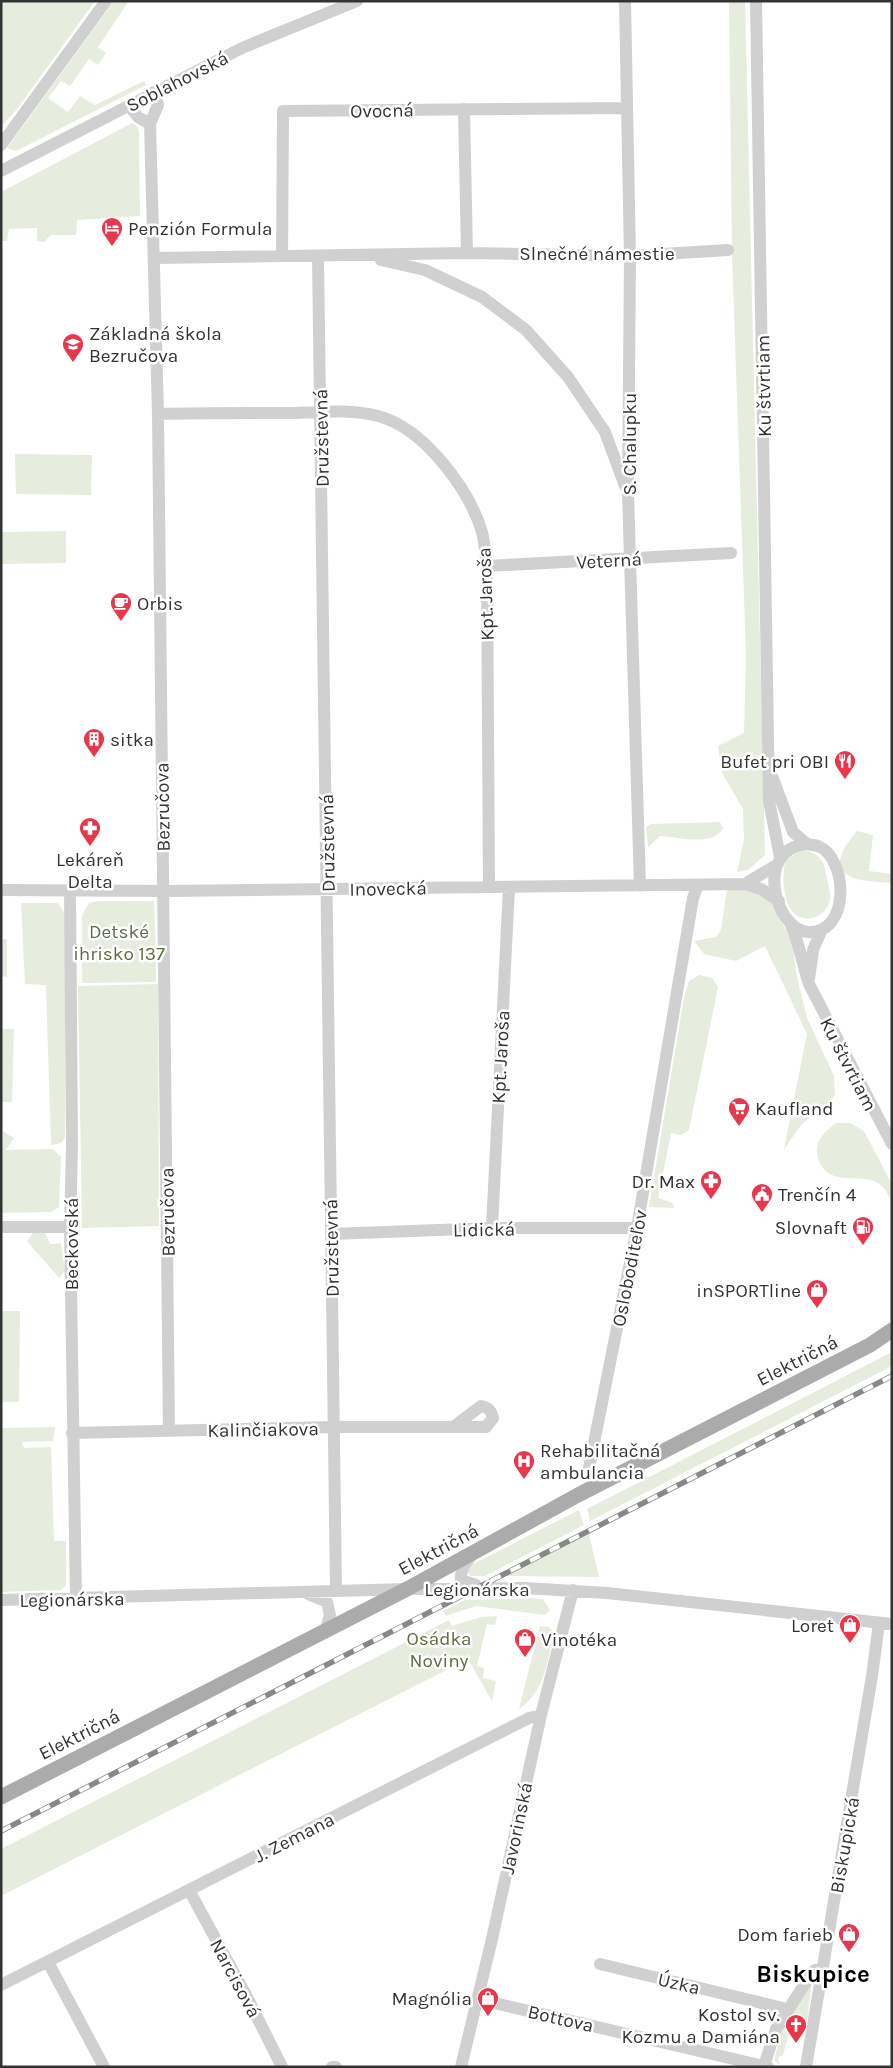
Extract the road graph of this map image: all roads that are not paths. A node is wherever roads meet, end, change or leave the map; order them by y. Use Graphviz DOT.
graph roads {
  1 [pos="106,1"];
  2 [pos="357,1"];
  3 [pos="625,1"];
  4 [pos="756,1"];
  5 [pos="154,92"];
  6 [pos="129,106"];
  7 [pos="627,108"];
  8 [pos="464,109"];
  9 [pos="150,124"];
  10 [pos="1,145"];
  11 [pos="1,171"];
  12 [pos="728,250"];
  13 [pos="466,253"];
  14 [pos="282,256"];
  15 [pos="362,256"];
  16 [pos="630,256"];
  17 [pos="318,257"];
  18 [pos="155,258"];
  19 [pos="321,412"];
  20 [pos="158,414"];
  21 [pos="628,493"];
  22 [pos="731,553"];
  23 [pos="632,559"];
  24 [pos="487,566"];
  25 [pos="770,771"];
  26 [pos="807,844"];
  27 [pos="778,861"];
  28 [pos="745,884"];
  29 [pos="698,885"];
  30 [pos="640,886"];
  31 [pos="489,887"];
  32 [pos="509,887"];
  33 [pos="327,889"];
  34 [pos="1,890"];
  35 [pos="70,890"];
  36 [pos="164,891"];
  37 [pos="779,902"];
  38 [pos="791,925"];
  39 [pos="822,929"];
  40 [pos="809,984"];
  41 [pos="892,1144"];
  42 [pos="1,1227"];
  43 [pos="70,1227"];
  44 [pos="492,1228"];
  45 [pos="638,1228"];
  46 [pos="331,1234"];
  47 [pos="892,1321"];
  48 [pos="892,1330"];
  49 [pos="892,1344"];
  50 [pos="870,1345"];
  51 [pos="334,1427"];
  52 [pos="453,1427"];
  53 [pos="169,1431"];
  54 [pos="72,1433"];
  55 [pos="588,1473"];
  56 [pos="474,1552"];
  57 [pos="488,1588"];
  58 [pos="407,1589"];
  59 [pos="573,1590"];
  60 [pos="304,1592"];
  61 [pos="336,1592"];
  62 [pos="76,1599"];
  63 [pos="1,1600"];
  64 [pos="878,1622"];
  65 [pos="892,1624"];
  66 [pos="326,1628"];
  67 [pos="541,1715"];
  68 [pos="1,1797"];
  69 [pos="189,1890"];
  70 [pos="48,1962"];
  71 [pos="600,1964"];
  72 [pos="822,1970"];
  73 [pos="1,1985"];
  74 [pos="477,1999"];
  75 [pos="787,2009"];
  76 [pos="766,2066"];
  77 [pos="104,2067"];
  78 [pos="282,2067"];
  79 [pos="332,2067"];
  80 [pos="336,2067"];
  81 [pos="461,2067"];
  82 [pos="806,2067"];
  1 -- 10 [label="street"];
  2 -- 5 [label="street, Soblahovská"];
  3 -- 7 [label="street, S. Chalupku"];
  4 -- 25 [label="street, Ku štvrtiam"];
  5 -- 6 [label="street, Soblahovská"];
  5 -- 9 [label="street, Bezručova"];
  6 -- 9 [label="street"];
  6 -- 11 [label="street, Soblahovská"];
  7 -- 8 [label="street, Ovocná"];
  7 -- 16 [label="street, S. Chalupku"];
  8 -- 13 [label="street"];
  8 -- 14 [label="street, Ovocná"];
  9 -- 18 [label="street, Bezručova"];
  12 -- 16 [label="street, Slnečné námestie"];
  13 -- 15 [label="street, Slnečné námestie"];
  13 -- 16 [label="street, Slnečné námestie"];
  14 -- 17 [label="street"];
  14 -- 18 [label="street"];
  15 -- 17 [label="street, Slnečné námestie"];
  15 -- 21 [label="street, Slnečné námestie"];
  16 -- 21 [label="street, S. Chalupku"];
  17 -- 19 [label="street, Družstevná"];
  18 -- 20 [label="street, Bezručova"];
  19 -- 20 [label="street, Kpt. Jaroša"];
  19 -- 24 [label="street, Kpt. Jaroša"];
  19 -- 33 [label="street, Družstevná"];
  20 -- 36 [label="street, Bezručova"];
  21 -- 23 [label="street, S. Chalupku"];
  22 -- 23 [label="street, Veterná"];
  23 -- 24 [label="street, Veterná"];
  23 -- 30 [label="street, S. Chalupku"];
  24 -- 31 [label="street, Kpt. Jaroša"];
  25 -- 26 [label="street, Ku štvrtiam"];
  25 -- 27 [label="street, Ku štvrtiam"];
  26 -- 27 [label="street"];
  26 -- 39 [label="street, Ku štvrtiam"];
  27 -- 28 [label="street, Inovecká"];
  27 -- 37 [label="street, Ku štvrtiam"];
  28 -- 29 [label="street, Inovecká"];
  28 -- 37 [label="street, Inovecká"];
  29 -- 30 [label="street, Inovecká"];
  29 -- 45 [label="street, Osloboditeľov"];
  30 -- 32 [label="street, Inovecká"];
  31 -- 32 [label="street, Inovecká"];
  31 -- 33 [label="street, Inovecká"];
  32 -- 44 [label="street, Kpt. Jaroša"];
  33 -- 36 [label="street, Inovecká"];
  33 -- 46 [label="street, Družstevná"];
  34 -- 35 [label="street, Inovecká"];
  35 -- 36 [label="street, Inovecká"];
  35 -- 43 [label="street, Beckovská"];
  36 -- 53 [label="street, Bezručova"];
  37 -- 38 [label="street, Ku štvrtiam"];
  38 -- 39 [label="street"];
  38 -- 40 [label="street, Ku štvrtiam"];
  39 -- 40 [label="street, Ku štvrtiam"];
  40 -- 41 [label="street, Ku štvrtiam"];
  42 -- 43 [label="street"];
  43 -- 54 [label="street, Beckovská"];
  44 -- 45 [label="street, Lidická"];
  44 -- 46 [label="street, Lidická"];
  45 -- 55 [label="street, Osloboditeľov"];
  46 -- 51 [label="street, Družstevná"];
  47 -- 50 [label="street"];
  48 -- 50 [label="main road, Električná"];
  49 -- 50 [label="main road"];
  50 -- 56 [label="main road, Električná"];
  51 -- 52 [label="street, Kalinčiakova"];
  51 -- 53 [label="street, Kalinčiakova"];
  51 -- 61 [label="street, Družstevná"];
  53 -- 54 [label="street, Kalinčiakova"];
  54 -- 62 [label="street, Beckovská"];
  56 -- 57 [label="street"];
  56 -- 58 [label="main road, Električná"];
  57 -- 58 [label="street, Legionárska"];
  57 -- 59 [label="street, Legionárska"];
  58 -- 61 [label="street, Legionárska"];
  58 -- 66 [label="main road, Električná"];
  59 -- 64 [label="street, Legionárska"];
  59 -- 67 [label="street, Javorinská"];
  60 -- 61 [label="street, Legionárska"];
  60 -- 62 [label="street, Legionárska"];
  60 -- 66 [label="street"];
  62 -- 63 [label="street, Legionárska"];
  64 -- 65 [label="street, Legionárska"];
  64 -- 72 [label="street, Biskupická"];
  66 -- 68 [label="main road, Električná"];
  67 -- 69 [label="street, J. Zemana"];
  67 -- 74 [label="street, Javorinská"];
  69 -- 70 [label="street, J. Zemana"];
  69 -- 78 [label="street, Narcisová"];
  70 -- 73 [label="street, J. Zemana"];
  70 -- 77 [label="street"];
  71 -- 75 [label="street, Úzka"];
  72 -- 75 [label="street, Bottova"];
  72 -- 82 [label="street, Biskupická"];
  74 -- 76 [label="street, Bottova"];
  74 -- 81 [label="street, Javorinská"];
  75 -- 76 [label="street, Bottova"];
  79 -- 80 [label="street"];
}
